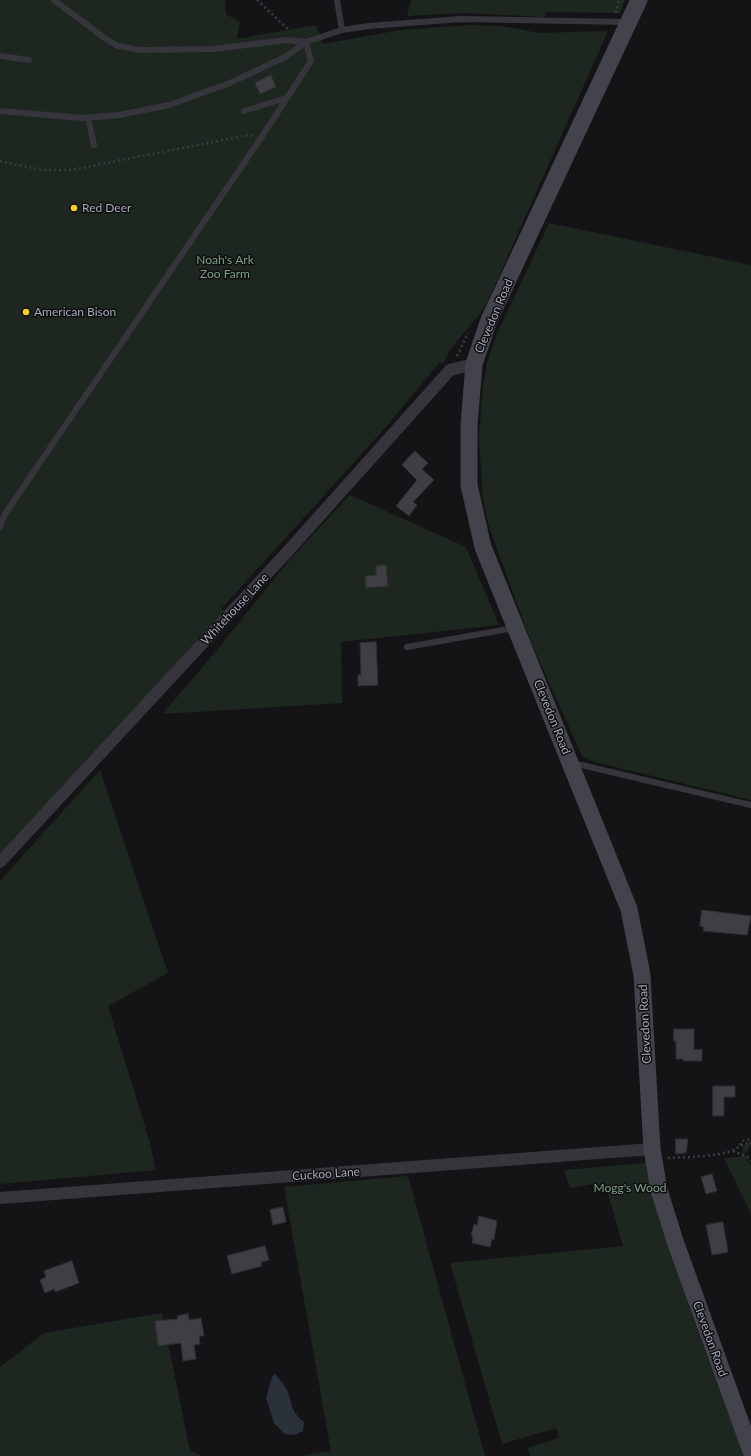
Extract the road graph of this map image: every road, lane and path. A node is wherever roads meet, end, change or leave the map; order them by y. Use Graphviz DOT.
graph roads {
  1 [pos="54,0"];
  2 [pos="257,0"];
  3 [pos="337,0"];
  4 [pos="639,0"];
  5 [pos="629,23"];
  6 [pos="342,30"];
  7 [pos="298,41"];
  8 [pos="306,42"];
  9 [pos="0,56"];
  10 [pos="29,60"];
  11 [pos="286,98"];
  12 [pos="244,110"];
  13 [pos="0,111"];
  14 [pos="88,117"];
  15 [pos="262,138"];
  16 [pos="94,145"];
  17 [pos="0,161"];
  18 [pos="474,364"];
  19 [pos="0,527"];
  20 [pos="516,628"];
  21 [pos="407,647"];
  22 [pos="570,763"];
  23 [pos="751,805"];
  24 [pos="0,862"];
  25 [pos="751,1139"];
  26 [pos="751,1143"];
  27 [pos="739,1145"];
  28 [pos="652,1149"];
  29 [pos="732,1150"];
  30 [pos="686,1158"];
  31 [pos="751,1161"];
  32 [pos="0,1198"];
  33 [pos="751,1452"];
  1 -- 7 [label="lane"];
  2 -- 7 [label="path"];
  3 -- 6 [label="lane"];
  4 -- 5 [label="main road, Clevedon Road"];
  5 -- 6 [label="lane"];
  5 -- 18 [label="main road, Clevedon Road"];
  6 -- 8 [label="lane"];
  7 -- 8 [label="lane"];
  8 -- 11 [label="lane"];
  8 -- 14 [label="lane"];
  9 -- 10 [label="lane"];
  11 -- 12 [label="lane"];
  11 -- 15 [label="lane"];
  13 -- 14 [label="lane"];
  14 -- 16 [label="lane"];
  15 -- 17 [label="path"];
  15 -- 19 [label="lane"];
  18 -- 20 [label="main road, Clevedon Road"];
  18 -- 24 [label="street, Whitehouse Lane"];
  20 -- 21 [label="lane"];
  20 -- 22 [label="main road, Clevedon Road"];
  22 -- 23 [label="lane"];
  22 -- 28 [label="main road, Clevedon Road"];
  25 -- 27 [label="path"];
  26 -- 27 [label="path"];
  27 -- 29 [label="path"];
  28 -- 32 [label="street, Cuckoo Lane"];
  28 -- 33 [label="main road, Clevedon Road"];
  29 -- 30 [label="path"];
  29 -- 31 [label="path"];
}
